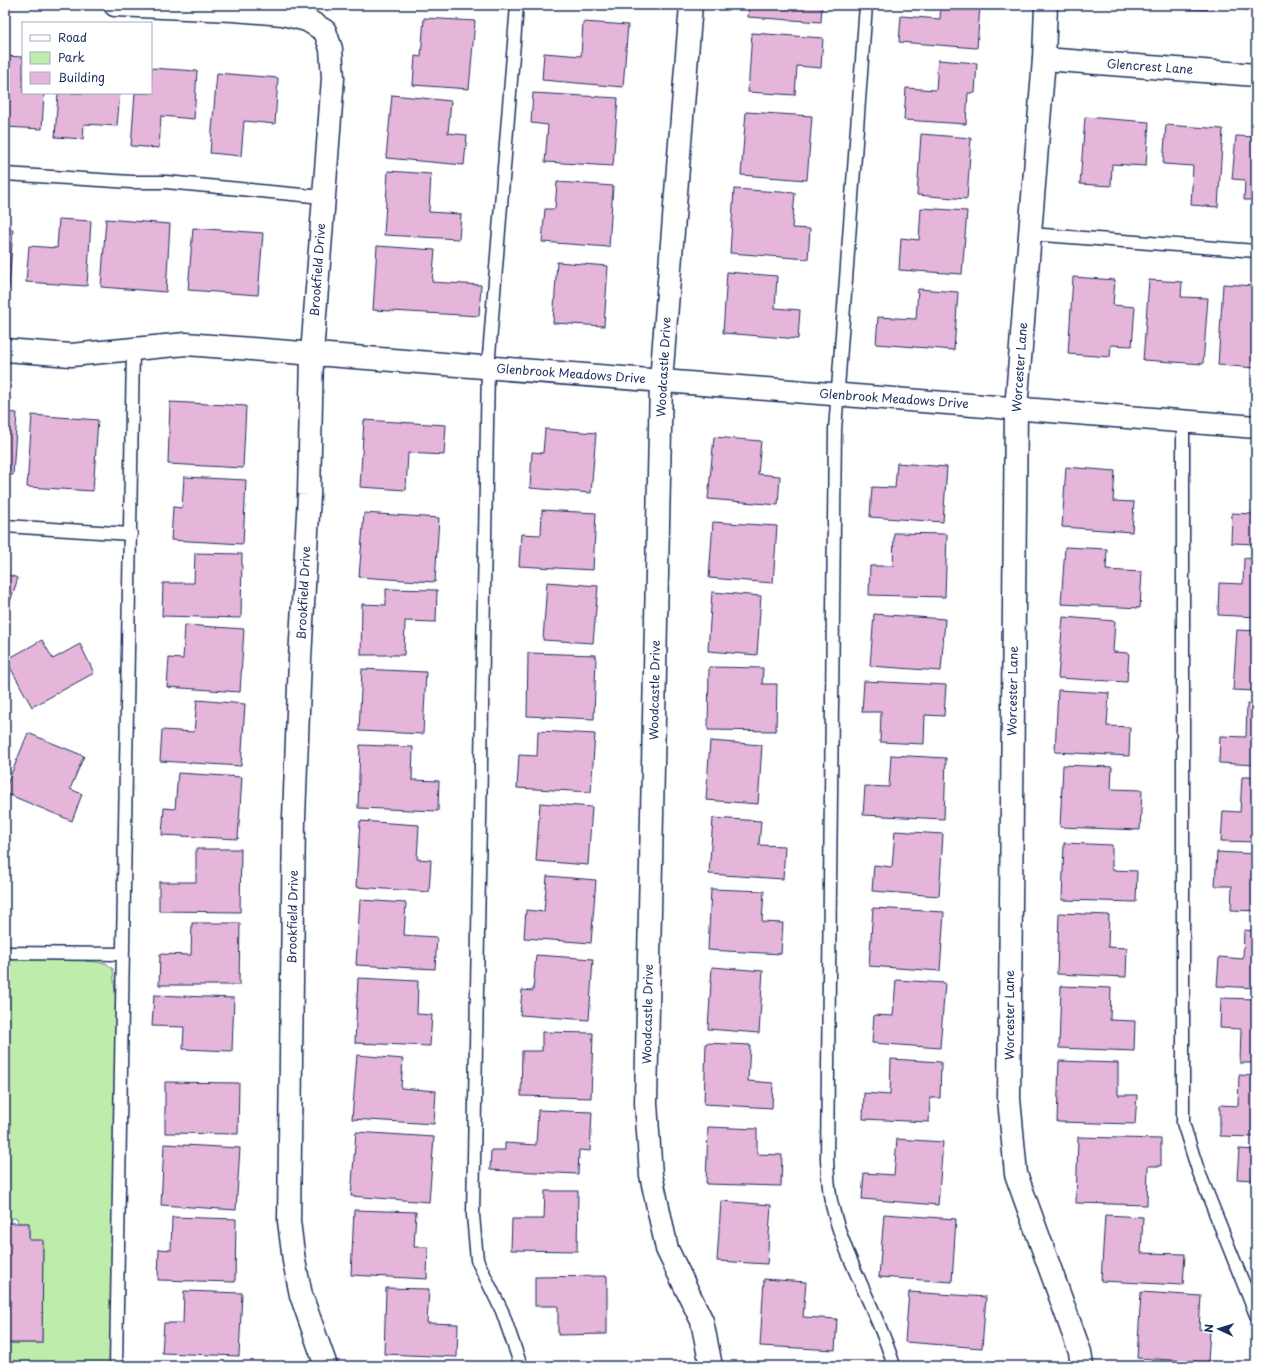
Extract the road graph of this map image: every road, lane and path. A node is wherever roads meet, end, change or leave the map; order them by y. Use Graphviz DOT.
graph roads {
  1 [pos="115,5"];
  2 [pos="517,5"];
  3 [pos="691,5"];
  4 [pos="866,5"];
  5 [pos="1046,5"];
  6 [pos="1044,59"];
  7 [pos="1256,75"];
  8 [pos="5,174"];
  9 [pos="323,196"];
  10 [pos="1030,234"];
  11 [pos="1256,251"];
  12 [pos="133,349"];
  13 [pos="5,350"];
  14 [pos="312,354"];
  15 [pos="488,368"];
  16 [pos="661,381"];
  17 [pos="838,395"];
  18 [pos="1016,409"];
  19 [pos="1183,421"];
  20 [pos="1256,427"];
  21 [pos="5,526"];
  22 [pos="131,534"];
  23 [pos="5,953"];
  24 [pos="122,954"];
  25 [pos="1256,1315"];
  26 [pos="116,1366"];
  27 [pos="326,1366"];
  28 [pos="521,1366"];
  29 [pos="711,1366"];
  30 [pos="894,1366"];
  31 [pos="1082,1366"];
  1 -- 9 [label="street, Brookfield Drive"];
  2 -- 15 [label="lane"];
  3 -- 16 [label="street, Woodcastle Drive"];
  4 -- 17 [label="lane"];
  5 -- 6 [label="street, Worcester Lane"];
  6 -- 7 [label="street, Glencrest Lane"];
  6 -- 10 [label="street, Worcester Lane"];
  8 -- 9 [label="lane"];
  9 -- 14 [label="street, Brookfield Drive"];
  10 -- 11 [label="lane"];
  10 -- 18 [label="street, Worcester Lane"];
  12 -- 13 [label="street, Glenbrook Meadows Drive"];
  12 -- 14 [label="street, Glenbrook Meadows Drive"];
  12 -- 22 [label="lane"];
  14 -- 15 [label="street, Glenbrook Meadows Drive"];
  14 -- 27 [label="street, Brookfield Drive"];
  15 -- 16 [label="street, Glenbrook Meadows Drive"];
  15 -- 28 [label="lane"];
  16 -- 17 [label="street, Glenbrook Meadows Drive"];
  16 -- 29 [label="street, Woodcastle Drive"];
  17 -- 18 [label="street, Glenbrook Meadows Drive"];
  17 -- 30 [label="lane"];
  18 -- 19 [label="street, Glenbrook Meadows Drive"];
  18 -- 31 [label="street, Worcester Lane"];
  19 -- 20 [label="street, Glenbrook Meadows Drive"];
  19 -- 25 [label="lane"];
  21 -- 22 [label="lane"];
  22 -- 24 [label="lane"];
  23 -- 24 [label="lane"];
  24 -- 26 [label="lane"];
}
